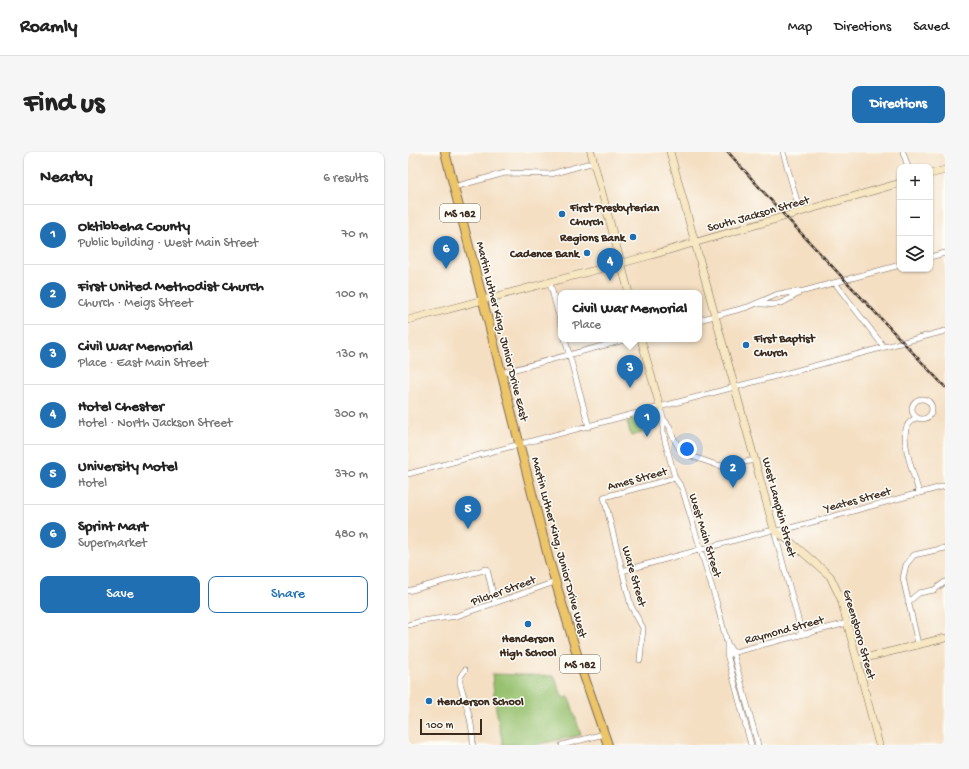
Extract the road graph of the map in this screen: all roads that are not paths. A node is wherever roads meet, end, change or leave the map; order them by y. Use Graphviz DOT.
graph roads {
  1 [pos="445,152"];
  2 [pos="591,152"];
  3 [pos="670,152"];
  4 [pos="783,152"];
  5 [pos="904,152"];
  6 [pos="594,162"];
  7 [pos="907,164"];
  8 [pos="945,170"];
  9 [pos="933,173"];
  10 [pos="897,184"];
  11 [pos="454,187"];
  12 [pos="800,212"];
  13 [pos="696,243"];
  14 [pos="945,253"];
  15 [pos="933,256"];
  16 [pos="621,264"];
  17 [pos="897,266"];
  18 [pos="550,282"];
  19 [pos="835,283"];
  20 [pos="628,290"];
  21 [pos="790,296"];
  22 [pos="770,298"];
  23 [pos="483,301"];
  24 [pos="772,304"];
  25 [pos="748,306"];
  26 [pos="558,313"];
  27 [pos="718,315"];
  28 [pos="702,319"];
  29 [pos="408,320"];
  30 [pos="945,331"];
  31 [pos="566,342"];
  32 [pos="617,342"];
  33 [pos="642,342"];
  34 [pos="884,347"];
  35 [pos="569,355"];
  36 [pos="501,373"];
  37 [pos="735,386"];
  38 [pos="660,407"];
  39 [pos="663,418"];
  40 [pos="916,418"];
  41 [pos="589,426"];
  42 [pos="671,433"];
  43 [pos="664,434"];
  44 [pos="520,445"];
  45 [pos="755,460"];
  46 [pos="408,474"];
  47 [pos="675,478"];
  48 [pos="945,486"];
  49 [pos="920,492"];
  50 [pos="604,497"];
  51 [pos="774,530"];
  52 [pos="945,548"];
  53 [pos="700,550"];
  54 [pos="622,571"];
  55 [pos="555,582"];
  56 [pos="945,582"];
  57 [pos="408,591"];
  58 [pos="908,602"];
  59 [pos="495,603"];
  60 [pos="847,623"];
  61 [pos="408,625"];
  62 [pos="802,634"];
  63 [pos="945,638"];
  64 [pos="727,643"];
  65 [pos="918,644"];
  66 [pos="733,653"];
  67 [pos="727,654"];
  68 [pos="640,660"];
  69 [pos="857,660"];
  70 [pos="465,670"];
  71 [pos="604,734"];
  72 [pos="473,745"];
  73 [pos="562,745"];
  74 [pos="608,745"];
  75 [pos="751,745"];
  76 [pos="758,745"];
  77 [pos="879,745"];
  1 -- 11 [label="main road, Martin Luther King, Junior Drive East / MS 182"];
  2 -- 6 [label="street"];
  3 -- 13 [label="street, West Lampkin Street"];
  4 -- 12 [label="street"];
  5 -- 7 [label="street"];
  6 -- 11 [label="street"];
  6 -- 16 [label="street"];
  8 -- 9 [label="street"];
  10 -- 12 [label="street, South Jackson Street"];
  11 -- 23 [label="main road, Martin Luther King, Junior Drive East / MS 182"];
  12 -- 13 [label="street, South Jackson Street"];
  13 -- 16 [label="street, South Jackson Street"];
  13 -- 27 [label="street, West Lampkin Street"];
  14 -- 15 [label="street"];
  16 -- 18 [label="street, South Jackson Street"];
  16 -- 20 [label="street"];
  17 -- 19 [label="street"];
  18 -- 23 [label="street, South Jackson Street"];
  18 -- 26 [label="street"];
  19 -- 21 [label="street"];
  19 -- 34 [label="street"];
  21 -- 22 [label="street"];
  21 -- 24 [label="street"];
  22 -- 24 [label="street"];
  22 -- 25 [label="street"];
  23 -- 29 [label="street, South Jackson Street"];
  23 -- 36 [label="main road, Martin Luther King, Junior Drive East / MS 182"];
  24 -- 25 [label="street"];
  25 -- 27 [label="street"];
  27 -- 28 [label="street"];
  27 -- 37 [label="street, West Lampkin Street"];
  30 -- 34 [label="street"];
  31 -- 35 [label="street"];
  32 -- 35 [label="street"];
  33 -- 38 [label="street"];
  34 -- 37 [label="street"];
  35 -- 36 [label="street"];
  35 -- 41 [label="street"];
  36 -- 44 [label="main road, Martin Luther King, Junior Drive East / MS 182"];
  37 -- 38 [label="street"];
  37 -- 45 [label="street, West Lampkin Street"];
  38 -- 39 [label="street, West Main Street"];
  38 -- 41 [label="street"];
  39 -- 42 [label="street"];
  39 -- 43 [label="street, West Main Street"];
  40 -- 40 [label="street"];
  40 -- 49 [label="street"];
  41 -- 44 [label="street"];
  42 -- 43 [label="street"];
  42 -- 45 [label="street"];
  43 -- 47 [label="street, West Main Street"];
  44 -- 46 [label="street"];
  44 -- 55 [label="main road, Martin Luther King, Junior Drive West / MS 182"];
  45 -- 51 [label="street, West Lampkin Street"];
  47 -- 50 [label="street, Ames Street"];
  47 -- 53 [label="street, West Main Street"];
  48 -- 49 [label="street, Yeates Street"];
  49 -- 51 [label="street, Yeates Street"];
  50 -- 54 [label="street, Ware Street"];
  51 -- 53 [label="street, Yeates Street"];
  51 -- 60 [label="street, Greensboro Street"];
  51 -- 62 [label="street, West Lampkin Street"];
  52 -- 58 [label="street"];
  53 -- 54 [label="street, Yeates Street"];
  53 -- 64 [label="street, West Main Street"];
  54 -- 68 [label="street, Ware Street"];
  55 -- 59 [label="street, Pilcher Street"];
  55 -- 71 [label="main road, Martin Luther King, Junior Drive West / MS 182"];
  56 -- 58 [label="street"];
  57 -- 59 [label="street"];
  58 -- 65 [label="street"];
  59 -- 61 [label="street, Pilcher Street"];
  60 -- 62 [label="street, Raymond Street"];
  60 -- 69 [label="street, Greensboro Street"];
  62 -- 66 [label="street, Raymond Street"];
  63 -- 65 [label="street"];
  64 -- 66 [label="street, West Main Street"];
  64 -- 67 [label="street, West Main Street"];
  65 -- 69 [label="street"];
  66 -- 67 [label="street, Raymond Street"];
  66 -- 76 [label="street, West Main Street"];
  67 -- 75 [label="street, West Main Street"];
  69 -- 77 [label="street, Greensboro Street"];
  70 -- 72 [label="street"];
  71 -- 73 [label="street"];
  71 -- 74 [label="main road, Martin Luther King, Junior Drive West / MS 182"];
}
